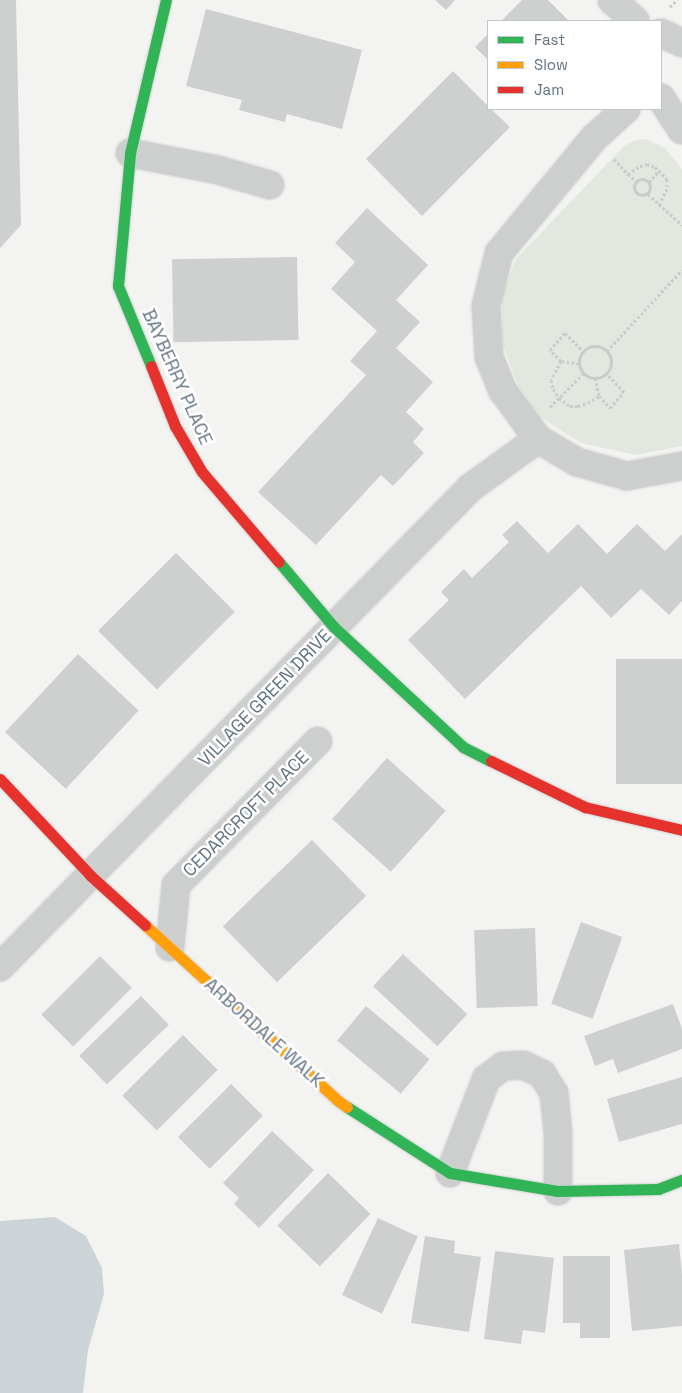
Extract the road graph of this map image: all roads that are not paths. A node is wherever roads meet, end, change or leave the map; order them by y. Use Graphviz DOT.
graph roads {
  1 [pos="166,0"];
  2 [pos="612,0"];
  3 [pos="632,20"];
  4 [pos="662,33"];
  5 [pos="682,43"];
  6 [pos="662,100"];
  7 [pos="625,110"];
  8 [pos="682,130"];
  9 [pos="130,154"];
  10 [pos="270,185"];
  11 [pos="534,433"];
  12 [pos="682,466"];
  13 [pos="334,627"];
  14 [pos="318,741"];
  15 [pos="0,779"];
  16 [pos="682,830"];
  17 [pos="91,876"];
  18 [pos="170,947"];
  19 [pos="0,967"];
  20 [pos="450,1174"];
  21 [pos="682,1180"];
  22 [pos="558,1191"];
  1 -- 9 [label="street, BAYBERRY PLACE"];
  2 -- 3 [label="street"];
  4 -- 5 [label="street"];
  6 -- 8 [label="street"];
  7 -- 11 [label="street"];
  9 -- 10 [label="street"];
  9 -- 13 [label="street, BAYBERRY PLACE"];
  11 -- 12 [label="street"];
  11 -- 13 [label="street, VILLAGE GREEN DRIVE"];
  13 -- 16 [label="street, BAYBERRY PLACE"];
  13 -- 17 [label="street, VILLAGE GREEN DRIVE"];
  14 -- 18 [label="street, CEDARCROFT PLACE"];
  15 -- 17 [label="street, ARBORDALE WALK"];
  17 -- 18 [label="street, ARBORDALE WALK"];
  17 -- 19 [label="street, VILLAGE GREEN DRIVE"];
  18 -- 20 [label="street, ARBORDALE WALK"];
  20 -- 22 [label="street, ARBORDALE WALK"];
  20 -- 22 [label="street"];
  21 -- 22 [label="street, ARBORDALE WALK"];
}
